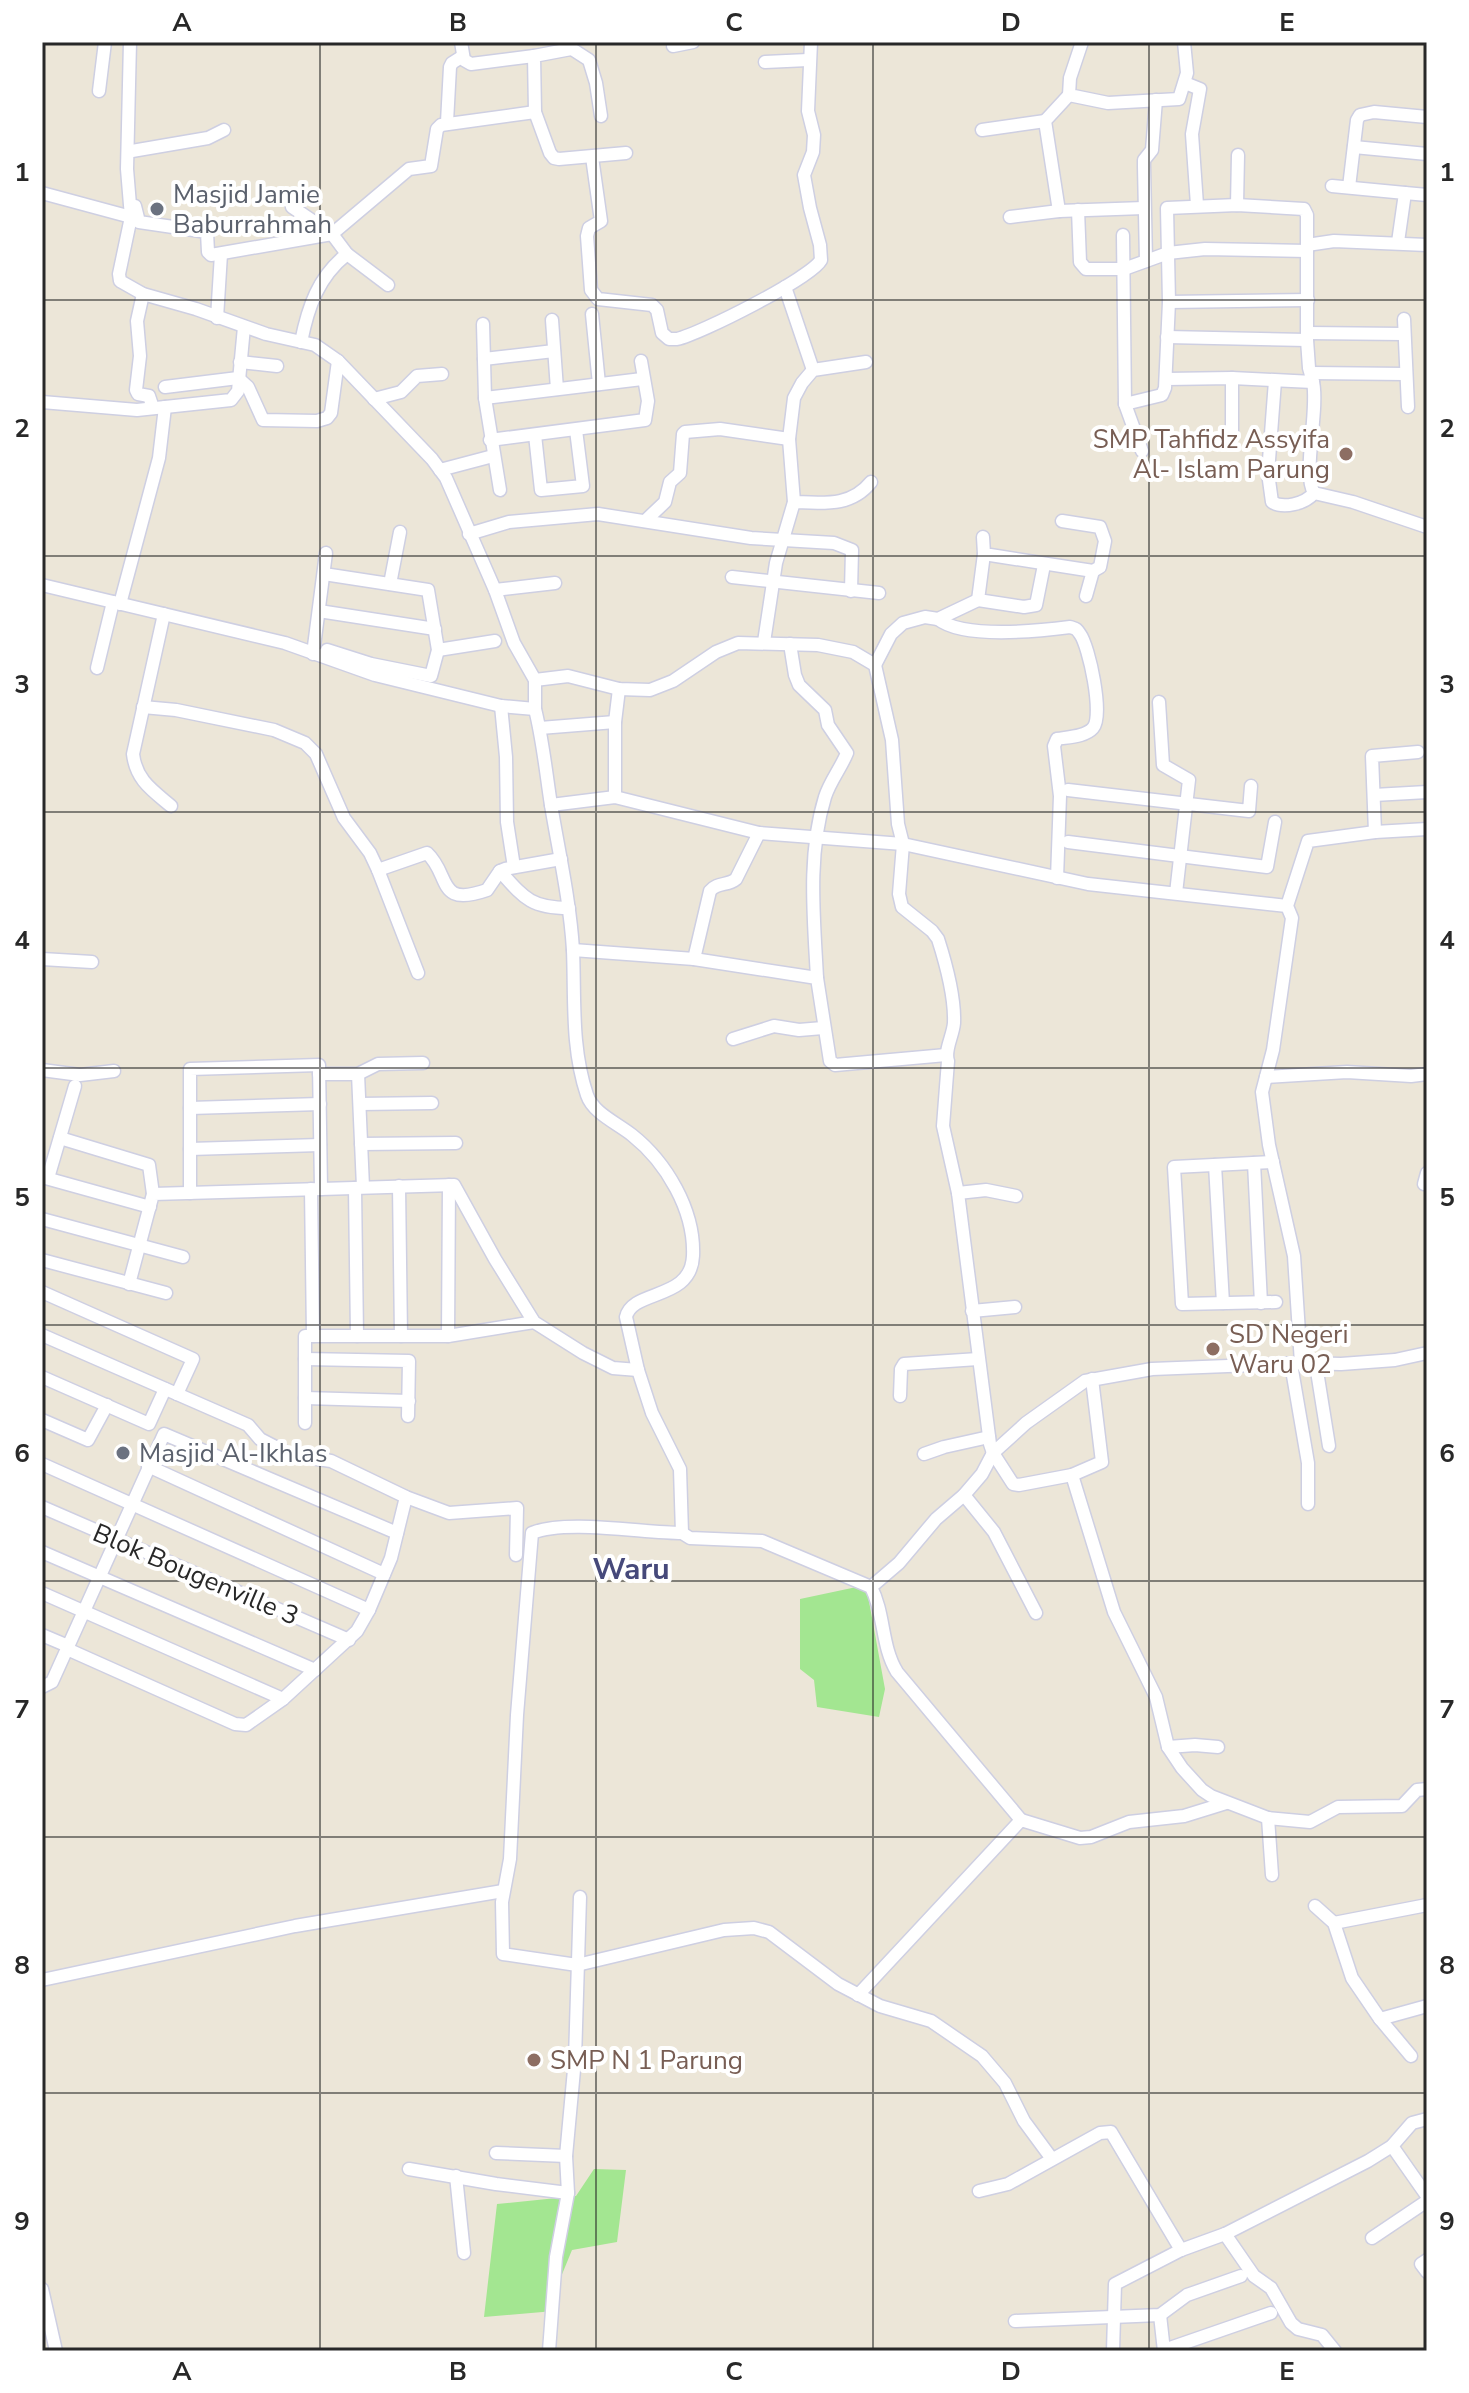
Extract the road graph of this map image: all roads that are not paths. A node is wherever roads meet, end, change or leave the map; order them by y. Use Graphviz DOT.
graph roads {
  1 [pos="105,42"];
  2 [pos="130,42"];
  3 [pos="461,42"];
  4 [pos="693,42"];
  5 [pos="811,42"];
  6 [pos="1082,42"];
  7 [pos="1184,42"];
  8 [pos="571,46"];
  9 [pos="673,46"];
  10 [pos="463,56"];
  11 [pos="534,56"];
  12 [pos="808,60"];
  13 [pos="765,62"];
  14 [pos="1185,83"];
  15 [pos="99,91"];
  16 [pos="1069,95"];
  17 [pos="1156,100"];
  18 [pos="535,112"];
  19 [pos="601,116"];
  20 [pos="1427,117"];
  21 [pos="1045,121"];
  22 [pos="447,122"];
  23 [pos="224,130"];
  24 [pos="982,130"];
  25 [pos="1354,147"];
  26 [pos="130,152"];
  27 [pos="626,153"];
  28 [pos="1427,154"];
  29 [pos="1238,155"];
  30 [pos="592,157"];
  31 [pos="1332,186"];
  32 [pos="1349,187"];
  33 [pos="42,193"];
  34 [pos="1405,193"];
  35 [pos="1427,195"];
  36 [pos="1197,205"];
  37 [pos="1237,205"];
  38 [pos="292,207"];
  39 [pos="1144,208"];
  40 [pos="1078,210"];
  41 [pos="1059,211"];
  42 [pos="131,217"];
  43 [pos="1010,217"];
  44 [pos="332,234"];
  45 [pos="1123,235"];
  46 [pos="1398,242"];
  47 [pos="1427,245"];
  48 [pos="1307,248"];
  49 [pos="1168,253"];
  50 [pos="221,254"];
  51 [pos="347,254"];
  52 [pos="1146,261"];
  53 [pos="1124,269"];
  54 [pos="388,285"];
  55 [pos="785,287"];
  56 [pos="143,294"];
  57 [pos="1308,300"];
  58 [pos="1169,302"];
  59 [pos="592,314"];
  60 [pos="217,318"];
  61 [pos="1404,319"];
  62 [pos="552,320"];
  63 [pos="483,324"];
  64 [pos="244,327"];
  65 [pos="1403,334"];
  66 [pos="1308,336"];
  67 [pos="1167,337"];
  68 [pos="301,342"];
  69 [pos="554,351"];
  70 [pos="484,359"];
  71 [pos="338,361"];
  72 [pos="641,361"];
  73 [pos="240,362"];
  74 [pos="866,362"];
  75 [pos="277,366"];
  76 [pos="813,370"];
  77 [pos="442,374"];
  78 [pos="1405,374"];
  79 [pos="238,378"];
  80 [pos="1232,378"];
  81 [pos="1312,378"];
  82 [pos="642,379"];
  83 [pos="1167,379"];
  84 [pos="1275,381"];
  85 [pos="599,384"];
  86 [pos="165,387"];
  87 [pos="557,389"];
  88 [pos="485,398"];
  89 [pos="374,399"];
  90 [pos="42,402"];
  91 [pos="1125,404"];
  92 [pos="1408,407"];
  93 [pos="159,408"];
  94 [pos="576,430"];
  95 [pos="535,435"];
  96 [pos="1232,436"];
  97 [pos="789,439"];
  98 [pos="490,440"];
  99 [pos="1142,451"];
  100 [pos="493,456"];
  101 [pos="440,470"];
  102 [pos="871,482"];
  103 [pos="500,490"];
  104 [pos="1314,493"];
  105 [pos="794,502"];
  106 [pos="645,521"];
  107 [pos="1062,521"];
  108 [pos="1427,527"];
  109 [pos="400,532"];
  110 [pos="469,534"];
  111 [pos="983,537"];
  112 [pos="782,539"];
  113 [pos="326,553"];
  114 [pos="984,554"];
  115 [pos="1044,565"];
  116 [pos="1093,571"];
  117 [pos="324,574"];
  118 [pos="732,577"];
  119 [pos="555,583"];
  120 [pos="773,583"];
  121 [pos="390,584"];
  122 [pos="42,585"];
  123 [pos="495,590"];
  124 [pos="851,591"];
  125 [pos="879,593"];
  126 [pos="1086,596"];
  127 [pos="978,600"];
  128 [pos="117,603"];
  129 [pos="319,611"];
  130 [pos="164,614"];
  131 [pos="938,619"];
  132 [pos="435,629"];
  133 [pos="495,641"];
  134 [pos="764,642"];
  135 [pos="790,644"];
  136 [pos="314,650"];
  137 [pos="438,650"];
  138 [pos="875,665"];
  139 [pos="97,668"];
  140 [pos="535,680"];
  141 [pos="619,689"];
  142 [pos="1159,702"];
  143 [pos="501,706"];
  144 [pos="143,707"];
  145 [pos="535,709"];
  146 [pos="615,722"];
  147 [pos="540,728"];
  148 [pos="1418,752"];
  149 [pos="1251,786"];
  150 [pos="1068,790"];
  151 [pos="1427,792"];
  152 [pos="1374,795"];
  153 [pos="615,797"];
  154 [pos="551,805"];
  155 [pos="1186,805"];
  156 [pos="171,806"];
  157 [pos="1275,822"];
  158 [pos="1427,829"];
  159 [pos="1375,832"];
  160 [pos="759,833"];
  161 [pos="817,837"];
  162 [pos="1068,842"];
  163 [pos="903,844"];
  164 [pos="1180,856"];
  165 [pos="561,859"];
  166 [pos="507,869"];
  167 [pos="378,870"];
  168 [pos="1057,878"];
  169 [pos="1176,893"];
  170 [pos="1287,906"];
  171 [pos="569,908"];
  172 [pos="573,950"];
  173 [pos="42,959"];
  174 [pos="694,959"];
  175 [pos="92,962"];
  176 [pos="418,973"];
  177 [pos="817,978"];
  178 [pos="823,1028"];
  179 [pos="733,1039"];
  180 [pos="946,1055"];
  181 [pos="423,1063"];
  182 [pos="42,1070"];
  183 [pos="114,1071"];
  184 [pos="319,1074"];
  185 [pos="358,1074"];
  186 [pos="1427,1074"];
  187 [pos="1266,1077"];
  188 [pos="75,1086"];
  189 [pos="432,1103"];
  190 [pos="320,1104"];
  191 [pos="360,1104"];
  192 [pos="190,1108"];
  193 [pos="60,1138"];
  194 [pos="456,1143"];
  195 [pos="361,1144"];
  196 [pos="320,1145"];
  197 [pos="190,1149"];
  198 [pos="1273,1162"];
  199 [pos="1254,1163"];
  200 [pos="1215,1165"];
  201 [pos="45,1177"];
  202 [pos="449,1185"];
  203 [pos="399,1186"];
  204 [pos="359,1188"];
  205 [pos="316,1189"];
  206 [pos="190,1193"];
  207 [pos="958,1193"];
  208 [pos="1016,1196"];
  209 [pos="151,1200"];
  210 [pos="42,1219"];
  211 [pos="139,1245"];
  212 [pos="183,1257"];
  213 [pos="42,1260"];
  214 [pos="129,1284"];
  215 [pos="42,1292"];
  216 [pos="166,1293"];
  217 [pos="1276,1302"];
  218 [pos="1223,1303"];
  219 [pos="1261,1303"];
  220 [pos="1015,1307"];
  221 [pos="972,1311"];
  222 [pos="534,1322"];
  223 [pos="42,1335"];
  224 [pos="313,1336"];
  225 [pos="357,1336"];
  226 [pos="401,1336"];
  227 [pos="448,1336"];
  228 [pos="1427,1353"];
  229 [pos="305,1359"];
  230 [pos="978,1359"];
  231 [pos="1296,1363"];
  232 [pos="1316,1365"];
  233 [pos="638,1370"];
  234 [pos="42,1377"];
  235 [pos="1092,1379"];
  236 [pos="171,1391"];
  237 [pos="900,1396"];
  238 [pos="305,1398"];
  239 [pos="409,1401"];
  240 [pos="107,1405"];
  241 [pos="408,1416"];
  242 [pos="42,1420"];
  243 [pos="305,1423"];
  244 [pos="989,1437"];
  245 [pos="1329,1446"];
  246 [pos="993,1453"];
  247 [pos="924,1454"];
  248 [pos="42,1464"];
  249 [pos="148,1466"];
  250 [pos="1072,1475"];
  251 [pos="964,1495"];
  252 [pos="406,1497"];
  253 [pos="131,1504"];
  254 [pos="1308,1504"];
  255 [pos="42,1507"];
  256 [pos="397,1533"];
  257 [pos="682,1533"];
  258 [pos="115,1539"];
  259 [pos="42,1552"];
  260 [pos="516,1555"];
  261 [pos="384,1574"];
  262 [pos="99,1577"];
  263 [pos="871,1587"];
  264 [pos="42,1593"];
  265 [pos="369,1610"];
  266 [pos="83,1612"];
  267 [pos="1036,1613"];
  268 [pos="42,1635"];
  269 [pos="349,1640"];
  270 [pos="68,1648"];
  271 [pos="315,1670"];
  272 [pos="42,1687"];
  273 [pos="283,1699"];
  274 [pos="1168,1747"];
  275 [pos="1218,1747"];
  276 [pos="1427,1789"];
  277 [pos="1226,1803"];
  278 [pos="1268,1818"];
  279 [pos="1021,1820"];
  280 [pos="1272,1875"];
  281 [pos="503,1891"];
  282 [pos="580,1897"];
  283 [pos="1427,1905"];
  284 [pos="1315,1906"];
  285 [pos="1334,1923"];
  286 [pos="577,1965"];
  287 [pos="42,1980"];
  288 [pos="858,1995"];
  289 [pos="1427,2006"];
  290 [pos="1380,2019"];
  291 [pos="1411,2056"];
  292 [pos="1427,2119"];
  293 [pos="1392,2146"];
  294 [pos="496,2153"];
  295 [pos="566,2156"];
  296 [pos="1052,2159"];
  297 [pos="409,2169"];
  298 [pos="456,2176"];
  299 [pos="979,2191"];
  300 [pos="568,2193"];
  301 [pos="1427,2198"];
  302 [pos="1225,2234"];
  303 [pos="1372,2238"];
  304 [pos="1181,2250"];
  305 [pos="464,2253"];
  306 [pos="1427,2260"];
  307 [pos="1427,2272"];
  308 [pos="1241,2276"];
  309 [pos="42,2289"];
  310 [pos="1271,2313"];
  311 [pos="1160,2315"];
  312 [pos="1114,2319"];
  313 [pos="1015,2321"];
  314 [pos="1164,2350"];
  315 [pos="56,2351"];
  316 [pos="549,2351"];
  317 [pos="1113,2351"];
  318 [pos="1335,2351"];
  1 -- 15 [label="street"];
  2 -- 26 [label="street"];
  3 -- 10 [label="street"];
  4 -- 9 [label="street"];
  5 -- 12 [label="street"];
  6 -- 16 [label="street"];
  7 -- 14 [label="street"];
  8 -- 11 [label="street"];
  8 -- 19 [label="street"];
  10 -- 11 [label="street"];
  10 -- 22 [label="street"];
  11 -- 18 [label="street"];
  12 -- 13 [label="street"];
  12 -- 55 [label="street"];
  14 -- 17 [label="street"];
  14 -- 36 [label="street"];
  16 -- 17 [label="street"];
  16 -- 21 [label="street"];
  17 -- 39 [label="street"];
  18 -- 22 [label="street"];
  18 -- 30 [label="street"];
  20 -- 25 [label="street"];
  21 -- 24 [label="street"];
  21 -- 41 [label="street"];
  22 -- 44 [label="street"];
  23 -- 26 [label="street"];
  25 -- 28 [label="street"];
  25 -- 32 [label="street"];
  26 -- 42 [label="street"];
  26 -- 50 [label="street"];
  27 -- 30 [label="street"];
  29 -- 37 [label="street"];
  30 -- 55 [label="street"];
  31 -- 32 [label="street"];
  32 -- 34 [label="street"];
  33 -- 42 [label="street"];
  34 -- 35 [label="street"];
  34 -- 46 [label="street"];
  36 -- 37 [label="street"];
  36 -- 49 [label="street"];
  37 -- 48 [label="street"];
  38 -- 44 [label="street"];
  39 -- 40 [label="street"];
  39 -- 52 [label="street"];
  40 -- 41 [label="street"];
  40 -- 53 [label="street"];
  41 -- 43 [label="street"];
  42 -- 56 [label="street"];
  44 -- 50 [label="street"];
  44 -- 51 [label="street"];
  45 -- 53 [label="street"];
  46 -- 47 [label="street"];
  46 -- 48 [label="street"];
  48 -- 49 [label="street"];
  48 -- 57 [label="street"];
  49 -- 52 [label="street"];
  49 -- 58 [label="street"];
  50 -- 60 [label="street"];
  51 -- 54 [label="street"];
  51 -- 68 [label="street"];
  52 -- 53 [label="street"];
  53 -- 91 [label="street"];
  55 -- 76 [label="street"];
  56 -- 60 [label="street"];
  56 -- 93 [label="street"];
  57 -- 58 [label="street"];
  57 -- 66 [label="street"];
  58 -- 67 [label="street"];
  59 -- 85 [label="street"];
  60 -- 64 [label="street"];
  61 -- 65 [label="street"];
  62 -- 69 [label="street"];
  63 -- 70 [label="street"];
  64 -- 68 [label="street"];
  64 -- 73 [label="street"];
  65 -- 66 [label="street"];
  65 -- 78 [label="street"];
  66 -- 67 [label="street"];
  66 -- 81 [label="street"];
  67 -- 83 [label="street"];
  68 -- 71 [label="street"];
  69 -- 70 [label="street"];
  69 -- 87 [label="street"];
  70 -- 88 [label="street"];
  71 -- 79 [label="street"];
  71 -- 89 [label="street"];
  72 -- 82 [label="street"];
  73 -- 75 [label="street"];
  73 -- 79 [label="street"];
  74 -- 76 [label="street"];
  76 -- 97 [label="street"];
  77 -- 89 [label="street"];
  78 -- 81 [label="street"];
  78 -- 92 [label="street"];
  79 -- 86 [label="street"];
  79 -- 93 [label="street"];
  80 -- 83 [label="street"];
  80 -- 84 [label="street"];
  80 -- 96 [label="street"];
  81 -- 84 [label="street"];
  81 -- 104 [label="street"];
  82 -- 85 [label="street"];
  82 -- 94 [label="street"];
  83 -- 91 [label="street"];
  84 -- 104 [label="street"];
  85 -- 87 [label="street"];
  87 -- 88 [label="street"];
  88 -- 98 [label="street"];
  89 -- 101 [label="street"];
  90 -- 93 [label="street"];
  91 -- 99 [label="street"];
  93 -- 128 [label="street"];
  94 -- 95 [label="street"];
  94 -- 95 [label="street"];
  95 -- 98 [label="street"];
  97 -- 105 [label="street"];
  97 -- 106 [label="street"];
  98 -- 100 [label="street"];
  100 -- 101 [label="street"];
  100 -- 103 [label="street"];
  101 -- 110 [label="street"];
  102 -- 105 [label="street"];
  104 -- 108 [label="street"];
  105 -- 112 [label="street"];
  106 -- 110 [label="street"];
  106 -- 112 [label="street"];
  107 -- 116 [label="street"];
  109 -- 121 [label="street"];
  110 -- 123 [label="street"];
  111 -- 114 [label="street"];
  112 -- 120 [label="street"];
  112 -- 124 [label="street"];
  113 -- 117 [label="street"];
  114 -- 115 [label="street"];
  114 -- 127 [label="street"];
  115 -- 116 [label="street"];
  115 -- 127 [label="street"];
  116 -- 126 [label="street"];
  117 -- 121 [label="street"];
  117 -- 129 [label="street"];
  118 -- 120 [label="street"];
  119 -- 123 [label="street"];
  120 -- 124 [label="street"];
  120 -- 134 [label="street"];
  121 -- 132 [label="street"];
  122 -- 128 [label="street"];
  123 -- 140 [label="street"];
  124 -- 125 [label="street"];
  127 -- 131 [label="street"];
  128 -- 130 [label="street"];
  128 -- 139 [label="street"];
  129 -- 132 [label="street"];
  129 -- 136 [label="street"];
  130 -- 136 [label="street"];
  130 -- 144 [label="street"];
  131 -- 138 [label="street"];
  131 -- 168 [label="street"];
  132 -- 137 [label="street"];
  133 -- 137 [label="street"];
  134 -- 135 [label="street"];
  134 -- 141 [label="street"];
  135 -- 138 [label="street"];
  135 -- 161 [label="street"];
  136 -- 137 [label="street"];
  136 -- 143 [label="street"];
  138 -- 163 [label="street"];
  140 -- 141 [label="street"];
  140 -- 145 [label="street"];
  141 -- 146 [label="street"];
  142 -- 155 [label="street"];
  143 -- 145 [label="street"];
  143 -- 166 [label="street"];
  144 -- 156 [label="street"];
  144 -- 167 [label="street"];
  145 -- 147 [label="street"];
  146 -- 147 [label="street"];
  146 -- 153 [label="street"];
  147 -- 154 [label="street"];
  148 -- 152 [label="street"];
  149 -- 155 [label="street"];
  150 -- 155 [label="street"];
  151 -- 152 [label="street"];
  152 -- 159 [label="street"];
  153 -- 154 [label="street"];
  153 -- 160 [label="street"];
  154 -- 165 [label="street"];
  155 -- 164 [label="street"];
  157 -- 164 [label="street"];
  158 -- 159 [label="street"];
  159 -- 170 [label="street"];
  160 -- 161 [label="street"];
  160 -- 174 [label="street"];
  161 -- 163 [label="street"];
  161 -- 177 [label="street"];
  162 -- 164 [label="street"];
  163 -- 168 [label="street"];
  163 -- 180 [label="street"];
  164 -- 169 [label="street"];
  165 -- 166 [label="street"];
  165 -- 171 [label="street"];
  166 -- 167 [label="street"];
  166 -- 171 [label="street"];
  167 -- 176 [label="street"];
  168 -- 169 [label="street"];
  169 -- 170 [label="street"];
  170 -- 187 [label="street"];
  171 -- 172 [label="street"];
  172 -- 174 [label="street"];
  172 -- 233 [label="street"];
  173 -- 175 [label="street"];
  174 -- 177 [label="street"];
  177 -- 178 [label="street"];
  178 -- 179 [label="street"];
  178 -- 180 [label="street"];
  180 -- 207 [label="street"];
  181 -- 185 [label="street"];
  182 -- 183 [label="street"];
  184 -- 185 [label="street"];
  184 -- 190 [label="street"];
  184 -- 192 [label="street"];
  185 -- 191 [label="street"];
  186 -- 187 [label="street"];
  187 -- 198 [label="street"];
  188 -- 193 [label="street"];
  189 -- 191 [label="street"];
  190 -- 192 [label="street"];
  190 -- 196 [label="street"];
  191 -- 195 [label="street"];
  192 -- 197 [label="street"];
  193 -- 201 [label="street"];
  193 -- 209 [label="street"];
  194 -- 195 [label="street"];
  195 -- 204 [label="street"];
  196 -- 197 [label="street"];
  196 -- 205 [label="street"];
  197 -- 206 [label="street"];
  198 -- 199 [label="street"];
  198 -- 231 [label="street"];
  199 -- 200 [label="street"];
  199 -- 219 [label="street"];
  200 -- 218 [label="street"];
  200 -- 218 [label="street"];
  201 -- 209 [label="street"];
  202 -- 203 [label="street"];
  202 -- 222 [label="street"];
  202 -- 227 [label="street"];
  203 -- 204 [label="street"];
  203 -- 226 [label="street"];
  204 -- 205 [label="street"];
  204 -- 225 [label="street"];
  205 -- 206 [label="street"];
  205 -- 224 [label="street"];
  206 -- 209 [label="street"];
  207 -- 208 [label="street"];
  207 -- 221 [label="street"];
  209 -- 211 [label="street"];
  210 -- 211 [label="street"];
  211 -- 212 [label="street"];
  211 -- 214 [label="street"];
  213 -- 214 [label="street"];
  214 -- 216 [label="street"];
  215 -- 236 [label="street"];
  217 -- 219 [label="street"];
  218 -- 219 [label="street"];
  220 -- 221 [label="street"];
  221 -- 230 [label="street"];
  222 -- 227 [label="street"];
  222 -- 233 [label="street"];
  223 -- 236 [label="street"];
  224 -- 225 [label="street"];
  224 -- 229 [label="street"];
  225 -- 226 [label="street"];
  226 -- 227 [label="street"];
  228 -- 232 [label="street"];
  229 -- 238 [label="street"];
  229 -- 239 [label="street"];
  230 -- 237 [label="street"];
  230 -- 244 [label="street"];
  231 -- 232 [label="street"];
  231 -- 235 [label="street"];
  231 -- 254 [label="street"];
  232 -- 245 [label="street"];
  233 -- 257 [label="street"];
  234 -- 240 [label="street"];
  235 -- 246 [label="street"];
  235 -- 250 [label="street"];
  236 -- 240 [label="street"];
  236 -- 252 [label="street"];
  238 -- 239 [label="street"];
  238 -- 243 [label="street"];
  239 -- 241 [label="street"];
  240 -- 242 [label="street"];
  244 -- 246 [label="street"];
  244 -- 247 [label="street"];
  246 -- 250 [label="street"];
  246 -- 251 [label="street"];
  248 -- 253 [label="street"];
  249 -- 253 [label="street"];
  249 -- 256 [label="street"];
  249 -- 261 [label="street"];
  250 -- 274 [label="street"];
  251 -- 263 [label="street"];
  251 -- 267 [label="street"];
  252 -- 256 [label="street"];
  252 -- 260 [label="street"];
  253 -- 258 [label="street"];
  253 -- 265 [label="street"];
  255 -- 258 [label="street, Blok Bougenville 3"];
  256 -- 261 [label="street"];
  257 -- 263 [label="street"];
  257 -- 281 [label="street"];
  258 -- 262 [label="street"];
  258 -- 269 [label="street, Blok Bougenville 3"];
  259 -- 262 [label="street"];
  261 -- 265 [label="street"];
  262 -- 266 [label="street"];
  262 -- 271 [label="street"];
  263 -- 279 [label="street"];
  264 -- 266 [label="street"];
  265 -- 269 [label="street"];
  266 -- 270 [label="street"];
  266 -- 273 [label="street"];
  268 -- 270 [label="street"];
  269 -- 271 [label="street"];
  270 -- 272 [label="street"];
  270 -- 273 [label="street"];
  271 -- 273 [label="street"];
  274 -- 275 [label="street"];
  274 -- 277 [label="street"];
  276 -- 278 [label="street"];
  277 -- 278 [label="street"];
  277 -- 279 [label="street"];
  278 -- 280 [label="street"];
  279 -- 288 [label="street"];
  281 -- 286 [label="street"];
  281 -- 287 [label="street"];
  282 -- 286 [label="street"];
  283 -- 285 [label="street"];
  284 -- 285 [label="street"];
  285 -- 290 [label="street"];
  286 -- 288 [label="street"];
  286 -- 295 [label="street"];
  288 -- 296 [label="street"];
  289 -- 290 [label="street"];
  290 -- 291 [label="street"];
  292 -- 293 [label="street"];
  293 -- 301 [label="street"];
  293 -- 302 [label="street"];
  294 -- 295 [label="street"];
  295 -- 300 [label="street"];
  296 -- 299 [label="street"];
  296 -- 304 [label="street"];
  297 -- 298 [label="street"];
  298 -- 300 [label="street"];
  298 -- 305 [label="street"];
  300 -- 316 [label="street"];
  301 -- 303 [label="street"];
  302 -- 304 [label="street"];
  302 -- 318 [label="street"];
  304 -- 312 [label="street"];
  306 -- 307 [label="street"];
  308 -- 311 [label="street"];
  309 -- 315 [label="street"];
  310 -- 314 [label="street"];
  311 -- 312 [label="street"];
  311 -- 314 [label="street"];
  312 -- 313 [label="street"];
  312 -- 317 [label="street"];
}
